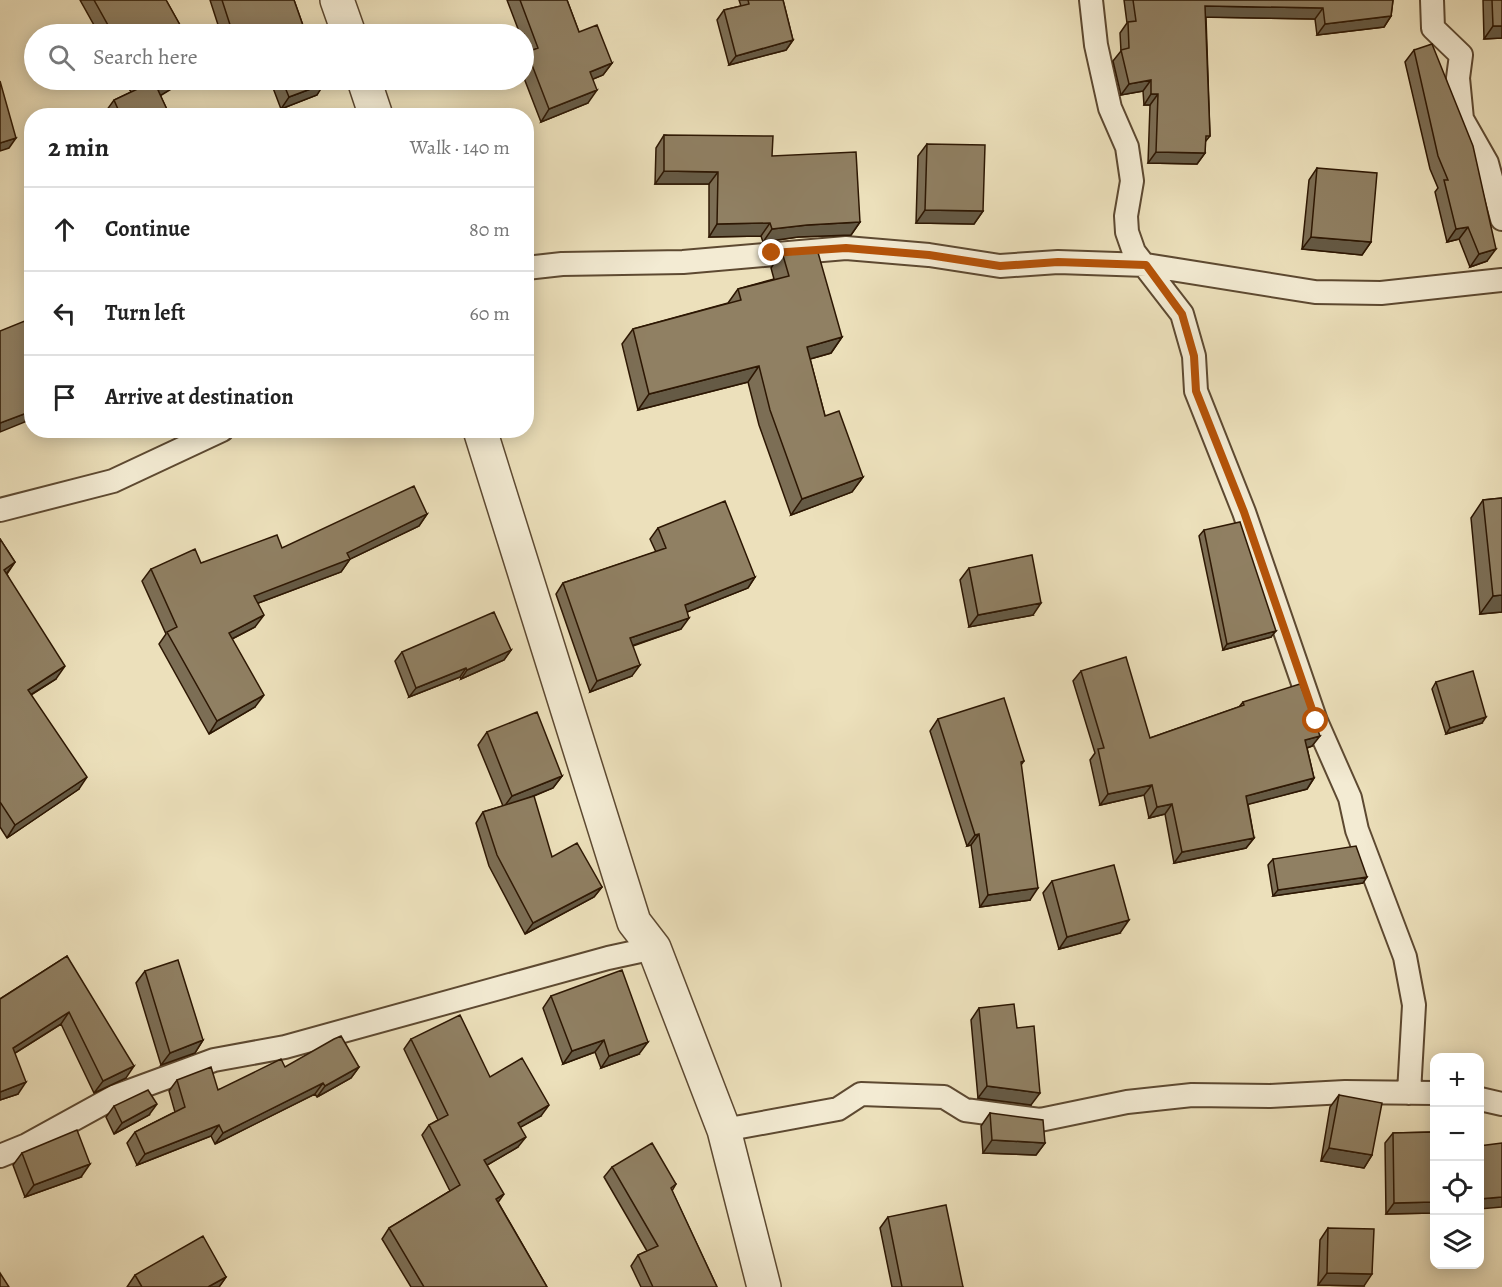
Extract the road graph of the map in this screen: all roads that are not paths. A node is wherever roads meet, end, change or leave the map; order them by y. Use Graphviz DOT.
graph roads {
  1 [pos="337,0"];
  2 [pos="1091,0"];
  3 [pos="1432,0"];
  4 [pos="345,24"];
  5 [pos="367,90"];
  6 [pos="373,108"];
  7 [pos="1502,219"];
  8 [pos="1146,265"];
  9 [pos="534,267"];
  10 [pos="1502,272"];
  11 [pos="1502,280"];
  12 [pos="205,438"];
  13 [pos="483,438"];
  14 [pos="0,510"];
  15 [pos="654,948"];
  16 [pos="1409,1093"];
  17 [pos="1430,1093"];
  18 [pos="1484,1099"];
  19 [pos="1502,1104"];
  20 [pos="724,1130"];
  21 [pos="0,1156"];
  22 [pos="764,1287"];
  1 -- 4 [label="street"];
  2 -- 8 [label="lane"];
  3 -- 7 [label="lane"];
  5 -- 6 [label="street"];
  8 -- 9 [label="lane"];
  8 -- 11 [label="lane"];
  8 -- 16 [label="lane"];
  10 -- 11 [label="lane"];
  12 -- 14 [label="lane"];
  13 -- 15 [label="street"];
  15 -- 20 [label="street"];
  15 -- 21 [label="lane"];
  16 -- 17 [label="lane"];
  16 -- 20 [label="lane"];
  18 -- 19 [label="lane"];
  20 -- 22 [label="street"];
}
